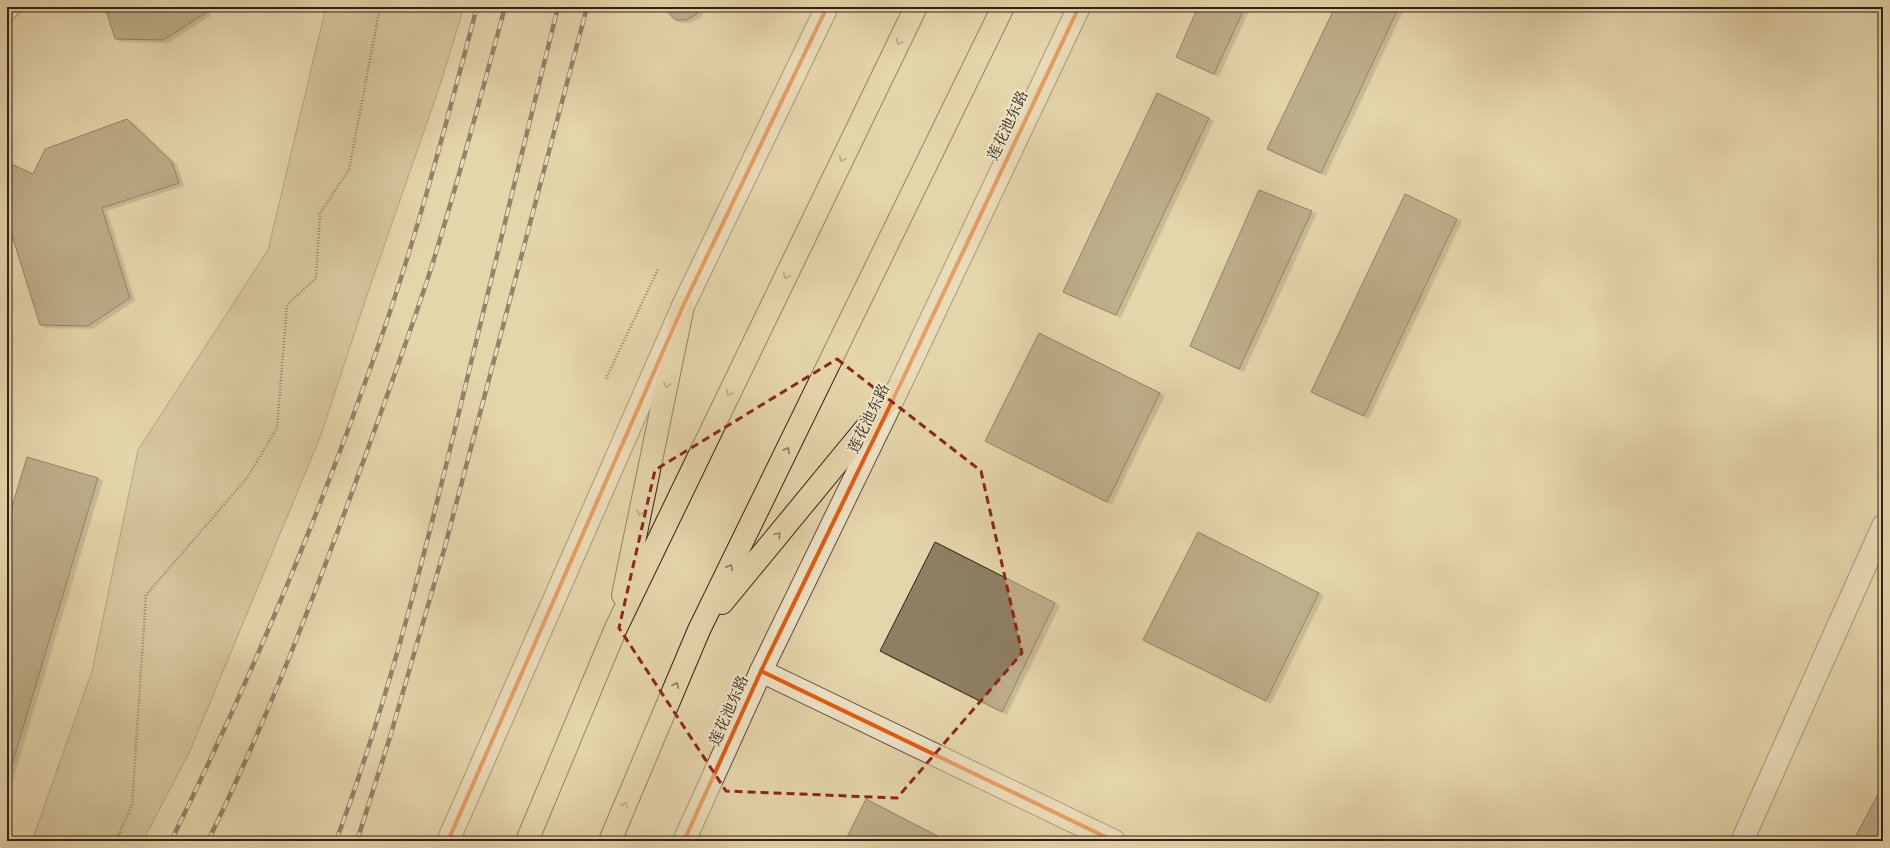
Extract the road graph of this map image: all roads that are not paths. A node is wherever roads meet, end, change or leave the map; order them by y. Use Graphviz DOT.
graph roads {
  1 [pos="9,7"];
  2 [pos="827,7"];
  3 [pos="916,7"];
  4 [pos="1003,7"];
  5 [pos="1079,7"];
  6 [pos="7,10"];
  7 [pos="683,306"];
  8 [pos="898,390"];
  9 [pos="1883,526"];
  10 [pos="616,628"];
  11 [pos="699,630"];
  12 [pos="761,671"];
  13 [pos="448,841"];
  14 [pos="527,841"];
  15 [pos="610,841"];
  16 [pos="684,841"];
  17 [pos="1114,841"];
  18 [pos="1742,841"];
  1 -- 6 [label="street"];
  2 -- 7 [label="street"];
  3 -- 10 [label="highway, one-way"];
  11 -- 4 [label="highway, one-way"];
  5 -- 8 [label="street, 莲花池东路"];
  7 -- 10 [label="highway, one-way"];
  7 -- 13 [label="street"];
  11 -- 8 [label="highway, one-way"];
  8 -- 12 [label="street, 莲花池东路"];
  9 -- 18 [label="street"];
  10 -- 14 [label="highway"];
  15 -- 11 [label="highway, one-way"];
  12 -- 16 [label="street, 莲花池东路"];
  12 -- 17 [label="street"];
}
